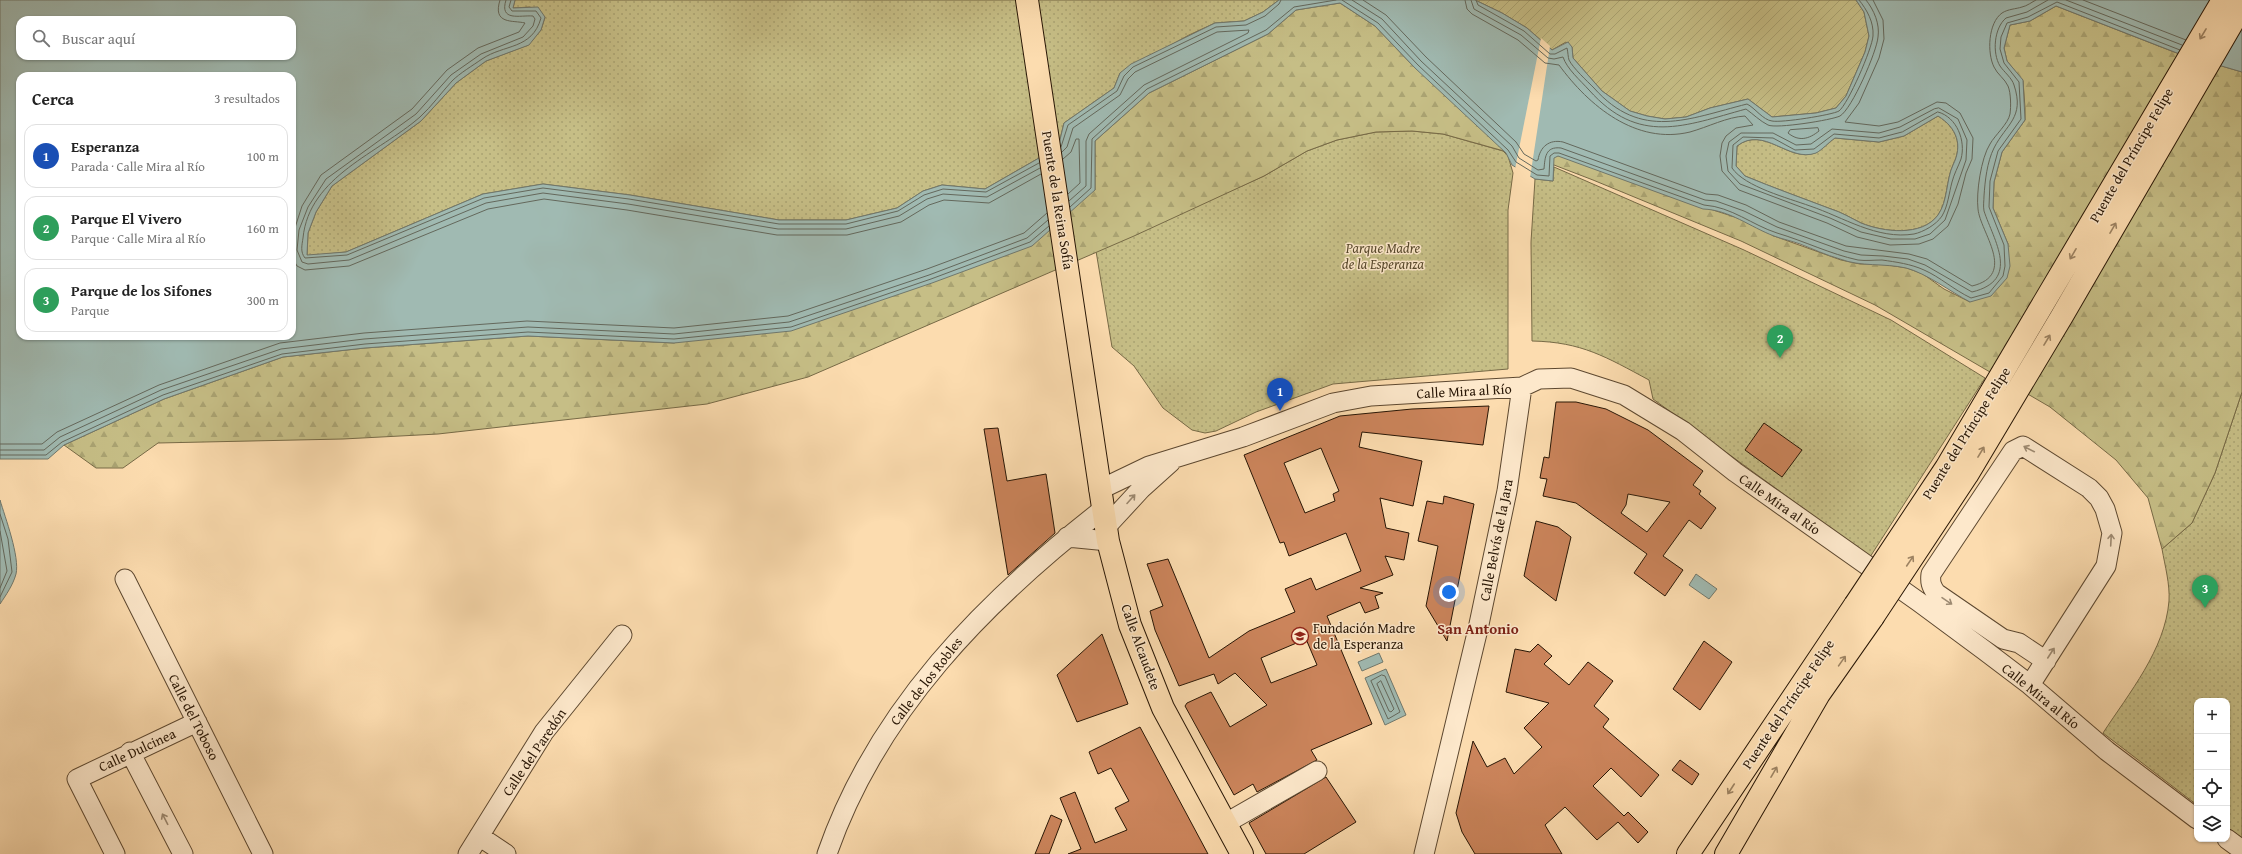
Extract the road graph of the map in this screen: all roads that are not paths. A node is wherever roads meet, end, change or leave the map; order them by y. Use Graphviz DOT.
graph roads {
  1 [pos="1027,0"];
  2 [pos="2223,0"];
  3 [pos="2242,6"];
  4 [pos="1522,387"];
  5 [pos="1088,399"];
  6 [pos="1175,459"];
  7 [pos="1734,472"];
  8 [pos="1103,517"];
  9 [pos="1067,537"];
  10 [pos="125,579"];
  11 [pos="1864,611"];
  12 [pos="622,635"];
  13 [pos="2003,639"];
  14 [pos="2046,661"];
  15 [pos="2024,681"];
  16 [pos="197,722"];
  17 [pos="2087,733"];
  18 [pos="130,752"];
  19 [pos="1317,771"];
  20 [pos="2194,817"];
  21 [pos="1226,823"];
  22 [pos="479,836"];
  23 [pos="2230,841"];
  24 [pos="2242,850"];
  25 [pos="115,854"];
  26 [pos="183,854"];
  27 [pos="263,854"];
  28 [pos="468,854"];
  29 [pos="506,854"];
  30 [pos="827,854"];
  31 [pos="1242,854"];
  32 [pos="1424,854"];
  33 [pos="1688,854"];
  34 [pos="1726,854"];
  1 -- 5 [label="main road, Puente de la Reina Sofía"];
  2 -- 11 [label="main road, Puente del Príncipe Felipe, one-way, bridge"];
  11 -- 3 [label="main road, Puente del Príncipe Felipe, one-way, bridge"];
  4 -- 6 [label="street, Calle Mira al Río"];
  4 -- 7 [label="street, Calle Mira al Río"];
  4 -- 32 [label="street, Calle Belvís de la Jara"];
  5 -- 8 [label="main road, Calle Alcaudete"];
  8 -- 6 [label="street, one-way"];
  6 -- 8 [label="street, Calle Mira al Río"];
  7 -- 15 [label="street, Calle Mira al Río"];
  7 -- 17 [label="street, Calle Mira al Río"];
  8 -- 9 [label="street"];
  8 -- 9 [label="street, Calle de los Robles"];
  8 -- 21 [label="main road, Calle Alcaudete"];
  9 -- 30 [label="street, Calle de los Robles"];
  10 -- 16 [label="street, Calle del Toboso"];
  11 -- 33 [label="main road, Puente del Príncipe Felipe, one-way"];
  34 -- 11 [label="main road, Puente del Príncipe Felipe, one-way"];
  12 -- 22 [label="street, Calle del Paredón"];
  13 -- 14 [label="street"];
  14 -- 13 [label="street, one-way"];
  13 -- 15 [label="street"];
  14 -- 15 [label="street"];
  15 -- 17 [label="street, Calle Mira al Río"];
  16 -- 18 [label="street, Calle Dulcinea"];
  16 -- 27 [label="street, Calle del Toboso"];
  17 -- 20 [label="street"];
  18 -- 25 [label="street, Calle Dulcinea"];
  26 -- 18 [label="street, one-way"];
  19 -- 21 [label="street"];
  21 -- 31 [label="main road, Calle Alcaudete"];
  22 -- 28 [label="street, Calle del Paredón"];
  22 -- 29 [label="street"];
  23 -- 24 [label="street"];
}
